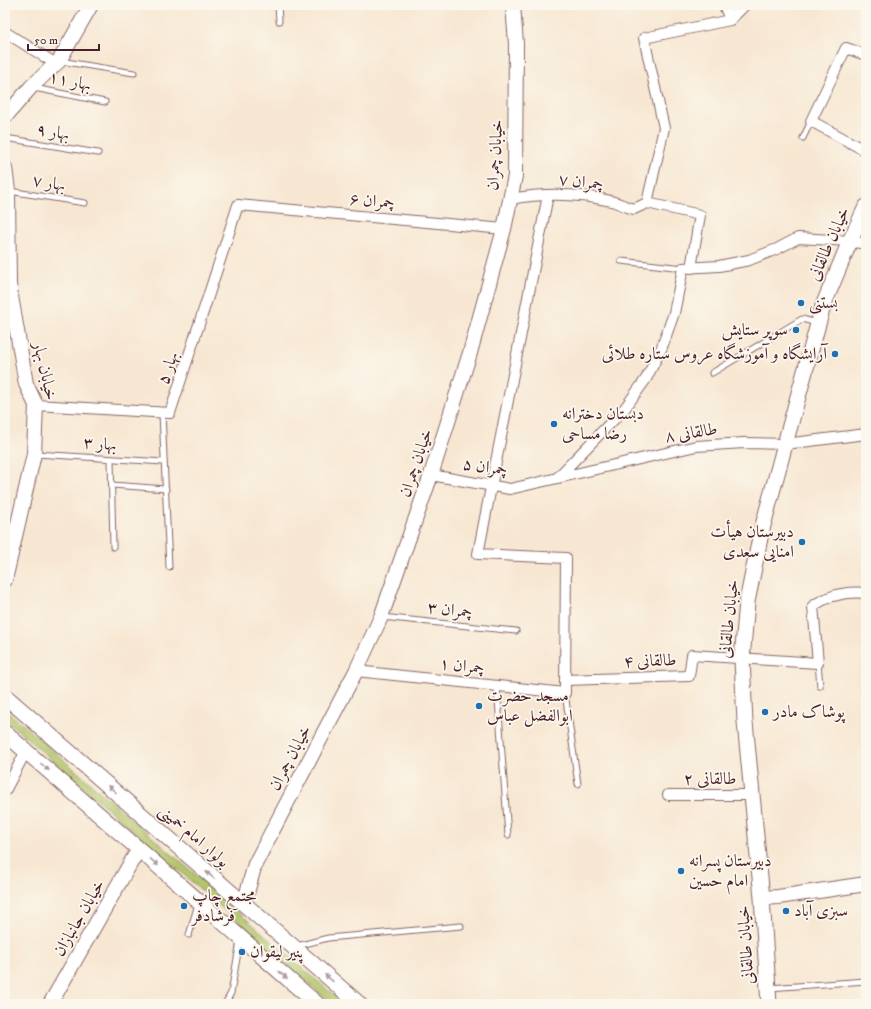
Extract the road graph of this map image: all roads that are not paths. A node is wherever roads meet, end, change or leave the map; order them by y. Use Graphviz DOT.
graph roads {
  1 [pos="91,5"];
  2 [pos="278,5"];
  3 [pos="513,5"];
  4 [pos="724,5"];
  5 [pos="745,5"];
  6 [pos="730,20"];
  7 [pos="279,21"];
  8 [pos="5,32"];
  9 [pos="866,55"];
  10 [pos="57,63"];
  11 [pos="134,73"];
  12 [pos="31,87"];
  13 [pos="105,102"];
  14 [pos="5,117"];
  15 [pos="811,121"];
  16 [pos="5,138"];
  17 [pos="803,138"];
  18 [pos="866,151"];
  19 [pos="98,153"];
  20 [pos="5,168"];
  21 [pos="8,191"];
  22 [pos="548,195"];
  23 [pos="510,199"];
  24 [pos="85,203"];
  25 [pos="647,203"];
  26 [pos="238,205"];
  27 [pos="866,207"];
  28 [pos="504,229"];
  29 [pos="850,241"];
  30 [pos="866,244"];
  31 [pos="620,261"];
  32 [pos="687,268"];
  33 [pos="7,271"];
  34 [pos="818,323"];
  35 [pos="712,373"];
  36 [pos="36,405"];
  37 [pos="162,413"];
  38 [pos="866,434"];
  39 [pos="785,444"];
  40 [pos="34,454"];
  41 [pos="111,459"];
  42 [pos="164,462"];
  43 [pos="431,475"];
  44 [pos="557,478"];
  45 [pos="112,485"];
  46 [pos="492,485"];
  47 [pos="166,489"];
  48 [pos="11,530"];
  49 [pos="113,547"];
  50 [pos="169,567"];
  51 [pos="5,580"];
  52 [pos="866,593"];
  53 [pos="381,617"];
  54 [pos="516,631"];
  55 [pos="742,659"];
  56 [pos="818,663"];
  57 [pos="356,671"];
  58 [pos="565,680"];
  59 [pos="497,686"];
  60 [pos="820,686"];
  61 [pos="565,693"];
  62 [pos="5,696"];
  63 [pos="5,732"];
  64 [pos="26,751"];
  65 [pos="578,784"];
  66 [pos="5,791"];
  67 [pos="668,795"];
  68 [pos="752,795"];
  69 [pos="508,835"];
  70 [pos="140,850"];
  71 [pos="866,884"];
  72 [pos="762,898"];
  73 [pos="199,901"];
  74 [pos="244,904"];
  75 [pos="461,926"];
  76 [pos="188,935"];
  77 [pos="241,938"];
  78 [pos="294,947"];
  79 [pos="866,981"];
  80 [pos="768,988"];
  81 [pos="50,1004"];
  82 [pos="225,1004"];
  83 [pos="316,1004"];
  84 [pos="359,1004"];
  85 [pos="769,1004"];
  1 -- 10 [label="main road"];
  2 -- 7 [label="lane"];
  3 -- 23 [label="main road, خیابان چمران"];
  4 -- 6 [label="street"];
  5 -- 6 [label="street"];
  6 -- 25 [label="street"];
  8 -- 10 [label="street"];
  9 -- 15 [label="street"];
  10 -- 11 [label="lane"];
  10 -- 12 [label="main road"];
  12 -- 13 [label="lane, بهار ۱۱"];
  12 -- 14 [label="main road"];
  15 -- 17 [label="lane"];
  15 -- 18 [label="street"];
  16 -- 19 [label="lane, بهار ۹"];
  20 -- 21 [label="main road, خیابان بهار"];
  21 -- 24 [label="lane, بهار ۷"];
  21 -- 33 [label="main road, خیابان بهار"];
  22 -- 23 [label="street, چمران ۷"];
  22 -- 25 [label="street, چمران ۷"];
  22 -- 46 [label="street"];
  23 -- 28 [label="main road, خیابان چمران"];
  25 -- 32 [label="street"];
  26 -- 28 [label="street, چمران ۶"];
  26 -- 37 [label="street, بهار ۵"];
  27 -- 29 [label="main road, خیابان طالقانی"];
  28 -- 43 [label="main road, خیابان چمران"];
  29 -- 30 [label="street"];
  29 -- 32 [label="street"];
  29 -- 34 [label="main road, خیابان طالقانی"];
  31 -- 32 [label="lane"];
  32 -- 44 [label="street"];
  33 -- 36 [label="main road, خیابان بهار"];
  34 -- 35 [label="lane"];
  34 -- 39 [label="main road, خیابان طالقانی"];
  36 -- 37 [label="street"];
  36 -- 40 [label="main road, خیابان بهار"];
  37 -- 42 [label="lane"];
  38 -- 39 [label="street, طالقانی ۸"];
  39 -- 44 [label="street, طالقانی ۸"];
  39 -- 55 [label="main road, خیابان طالقانی"];
  40 -- 41 [label="lane, بهار ۳"];
  40 -- 48 [label="main road, خیابان بهار"];
  41 -- 42 [label="lane, بهار ۳"];
  41 -- 45 [label="lane"];
  42 -- 47 [label="lane"];
  43 -- 46 [label="street, چمران ۵"];
  43 -- 53 [label="main road, خیابان چمران"];
  44 -- 46 [label="street, چمران ۵"];
  45 -- 47 [label="lane"];
  45 -- 49 [label="lane"];
  46 -- 58 [label="street"];
  47 -- 50 [label="lane"];
  48 -- 51 [label="main road, خیابان بهار"];
  52 -- 56 [label="street"];
  53 -- 54 [label="lane, چمران ۳"];
  53 -- 57 [label="main road, خیابان چمران"];
  55 -- 56 [label="street"];
  55 -- 58 [label="street, طالقانی ۴"];
  55 -- 68 [label="main road, خیابان طالقانی"];
  56 -- 60 [label="lane"];
  57 -- 59 [label="street, چمران ۱"];
  57 -- 74 [label="main road, خیابان چمران"];
  58 -- 61 [label="street"];
  59 -- 61 [label="street, چمران ۱"];
  59 -- 69 [label="lane"];
  61 -- 65 [label="lane"];
  74 -- 62 [label="main road, بولوار امام خمینی, one-way"];
  63 -- 64 [label="main road"];
  64 -- 66 [label="street"];
  64 -- 70 [label="main road, one-way"];
  67 -- 68 [label="street, طالقانی ۲"];
  68 -- 72 [label="main road, خیابان طالقانی"];
  70 -- 73 [label="main road, one-way"];
  70 -- 81 [label="main road, خیابان جانبازان"];
  71 -- 72 [label="main road"];
  72 -- 80 [label="main road, خیابان طالقانی"];
  73 -- 76 [label="lane"];
  73 -- 77 [label="main road"];
  74 -- 78 [label="main road, بولوار امام خمینی"];
  75 -- 78 [label="lane"];
  77 -- 82 [label="lane"];
  77 -- 83 [label="main road, one-way"];
  84 -- 78 [label="main road, بولوار امام خمینی, one-way"];
  79 -- 80 [label="lane"];
  80 -- 85 [label="main road, خیابان طالقانی"];
}
